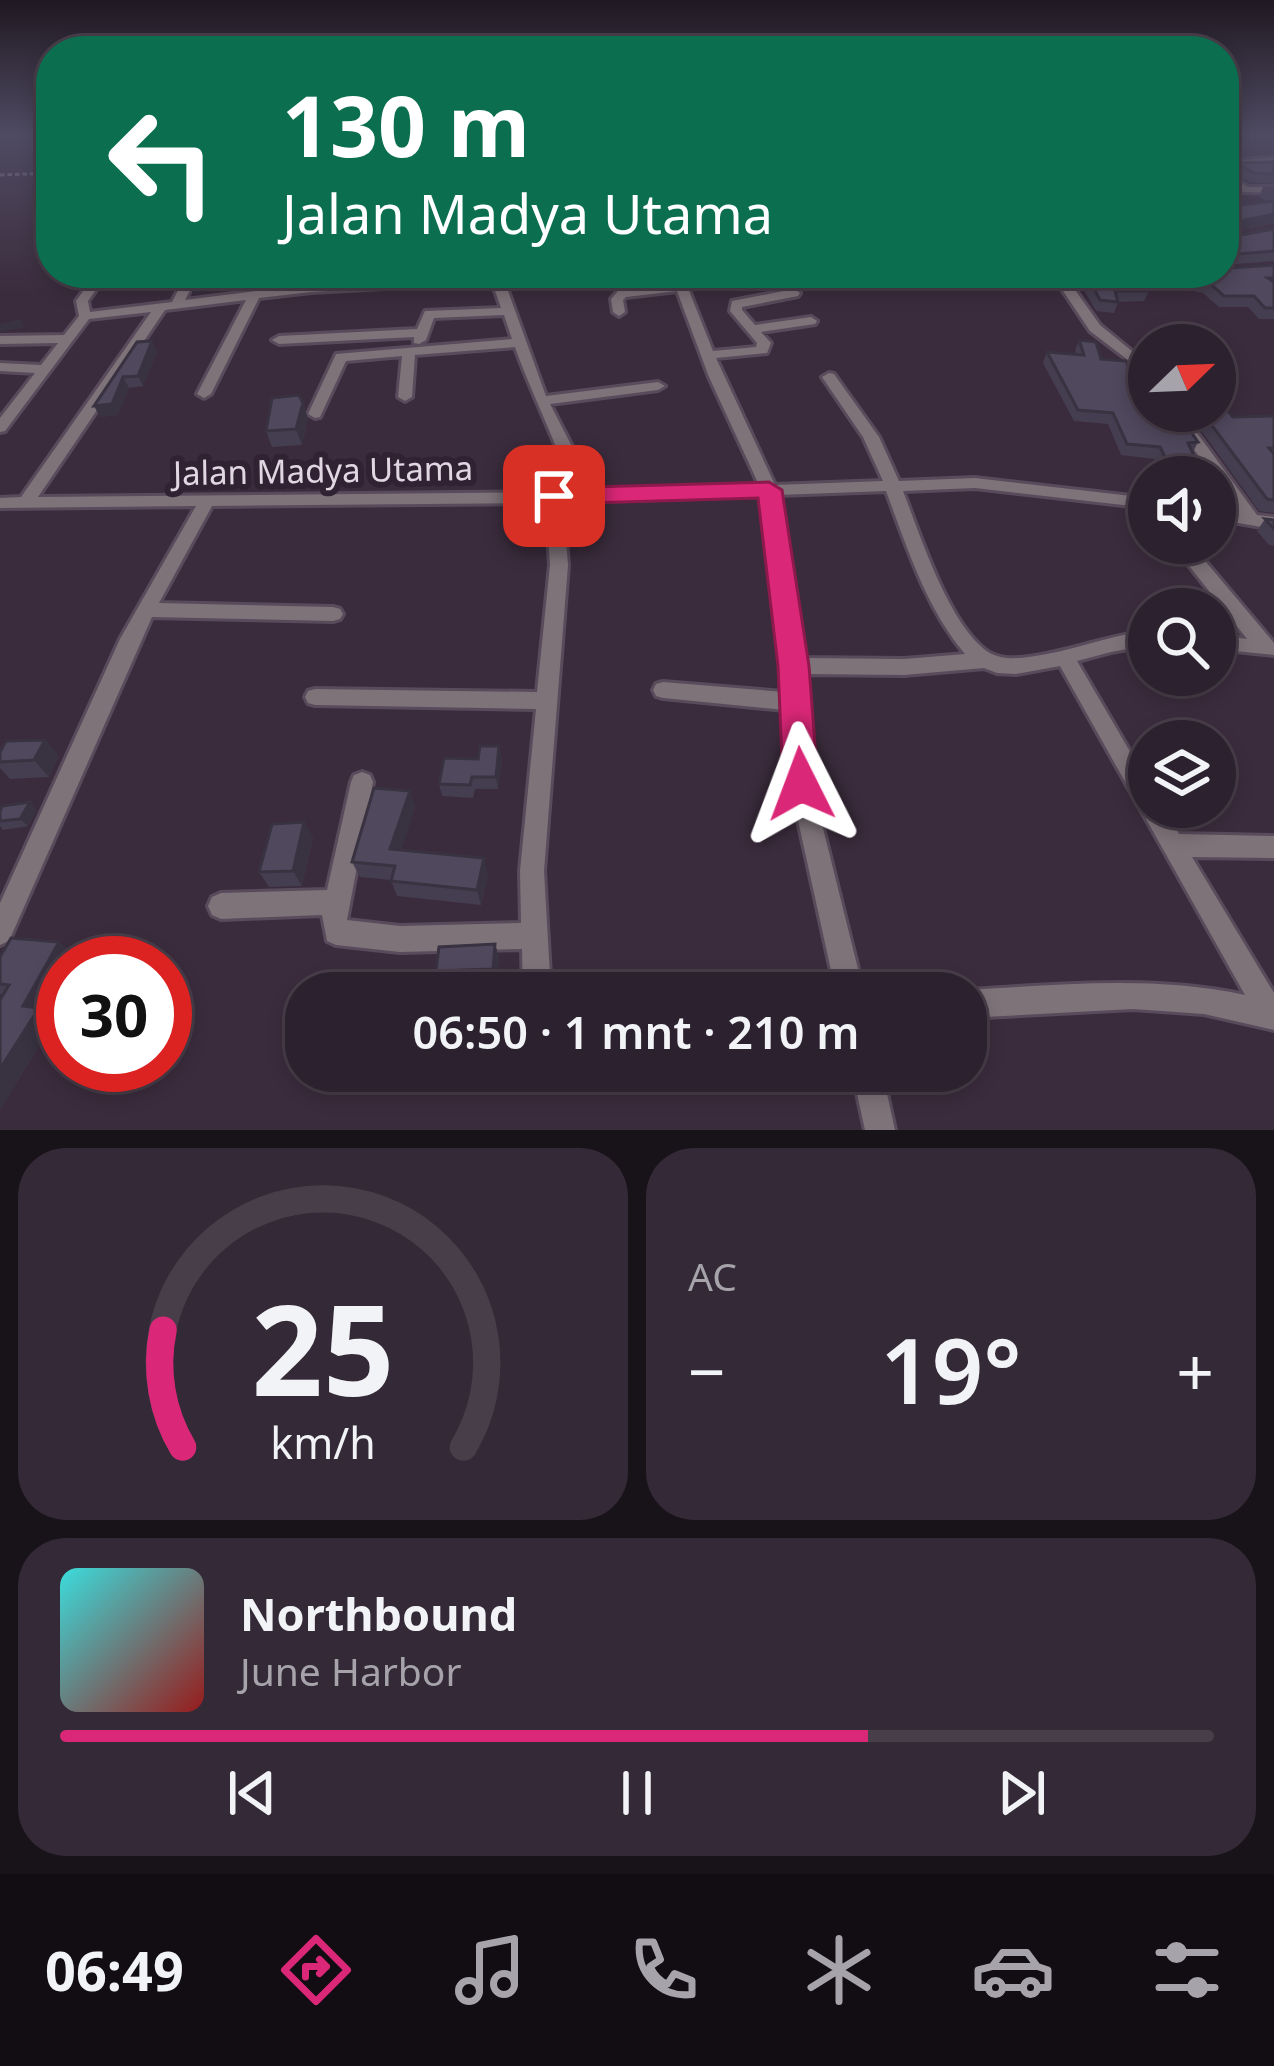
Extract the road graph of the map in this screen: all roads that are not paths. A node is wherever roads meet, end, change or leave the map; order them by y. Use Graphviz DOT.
graph roads {
  1 [pos="1241,187"];
  2 [pos="1274,187"];
  3 [pos="91,288"];
  4 [pos="182,288"];
  5 [pos="299,288"];
  6 [pos="500,288"];
  7 [pos="646,288"];
  8 [pos="681,288"];
  9 [pos="1067,288"];
  10 [pos="794,293"];
  11 [pos="253,298"];
  12 [pos="167,308"];
  13 [pos="509,311"];
  14 [pos="619,312"];
  15 [pos="85,316"];
  16 [pos="811,321"];
  17 [pos="752,329"];
  18 [pos="421,334"];
  19 [pos="68,339"];
  20 [pos="0,340"];
  21 [pos="279,340"];
  22 [pos="522,342"];
  23 [pos="413,351"];
  24 [pos="710,355"];
  25 [pos="1128,355"];
  26 [pos="0,367"];
  27 [pos="45,369"];
  28 [pos="829,377"];
  29 [pos="658,386"];
  30 [pos="0,394"];
  31 [pos="28,394"];
  32 [pos="204,394"];
  33 [pos="405,397"];
  34 [pos="542,401"];
  35 [pos="315,414"];
  36 [pos="0,428"];
  37 [pos="1189,432"];
  38 [pos="893,483"];
  39 [pos="769,490"];
  40 [pos="554,496"];
  41 [pos="581,497"];
  42 [pos="207,501"];
  43 [pos="1128,501"];
  44 [pos="0,502"];
  45 [pos="26,502"];
  46 [pos="1236,517"];
  47 [pos="1252,520"];
  48 [pos="1274,523"];
  49 [pos="1198,564"];
  50 [pos="147,610"];
  51 [pos="333,614"];
  52 [pos="1128,640"];
  53 [pos="1236,645"];
  54 [pos="1270,649"];
  55 [pos="1065,658"];
  56 [pos="980,662"];
  57 [pos="794,666"];
  58 [pos="663,690"];
  59 [pos="316,697"];
  60 [pos="548,701"];
  61 [pos="796,702"];
  62 [pos="1128,769"];
  63 [pos="362,782"];
  64 [pos="1162,828"];
  65 [pos="1172,845"];
  66 [pos="1274,847"];
  67 [pos="337,902"];
  68 [pos="221,906"];
  69 [pos="4,920"];
  70 [pos="534,936"];
  71 [pos="536,972"];
  72 [pos="845,972"];
  73 [pos="987,1003"];
  74 [pos="1273,1016"];
  75 [pos="872,1092"];
  76 [pos="880,1130"];
  1 -- 2 [label="street"];
  3 -- 15 [label="street"];
  4 -- 12 [label="street"];
  5 -- 11 [label="street"];
  6 -- 13 [label="street"];
  7 -- 14 [label="street"];
  8 -- 24 [label="street"];
  9 -- 25 [label="street"];
  10 -- 17 [label="street"];
  11 -- 12 [label="street"];
  11 -- 32 [label="street"];
  12 -- 15 [label="street"];
  12 -- 45 [label="street"];
  13 -- 18 [label="street"];
  13 -- 22 [label="street"];
  15 -- 19 [label="street"];
  16 -- 17 [label="street"];
  17 -- 24 [label="street"];
  18 -- 21 [label="street"];
  18 -- 23 [label="street"];
  19 -- 20 [label="street"];
  19 -- 27 [label="street"];
  22 -- 23 [label="street"];
  22 -- 34 [label="street"];
  23 -- 33 [label="street"];
  23 -- 35 [label="street"];
  24 -- 39 [label="street"];
  26 -- 27 [label="street"];
  27 -- 31 [label="street"];
  28 -- 38 [label="street"];
  29 -- 34 [label="street"];
  30 -- 31 [label="street"];
  31 -- 36 [label="street"];
  34 -- 41 [label="street"];
  37 -- 47 [label="street"];
  38 -- 39 [label="street, Jalan Madya Utama"];
  38 -- 43 [label="street, Jalan Madya Utama"];
  38 -- 56 [label="street"];
  39 -- 41 [label="street, Jalan Madya Utama"];
  39 -- 57 [label="street"];
  40 -- 41 [label="street, Jalan Madya Utama"];
  40 -- 42 [label="street, Jalan Madya Utama"];
  40 -- 60 [label="street"];
  42 -- 45 [label="street, Jalan Madya Utama"];
  42 -- 50 [label="street"];
  44 -- 45 [label="street, Jalan Madya Utama"];
  46 -- 47 [label="street"];
  47 -- 48 [label="street"];
  49 -- 54 [label="street"];
  50 -- 51 [label="street"];
  50 -- 69 [label="street"];
  52 -- 55 [label="street"];
  53 -- 54 [label="street"];
  55 -- 56 [label="street"];
  55 -- 62 [label="street"];
  56 -- 57 [label="street"];
  57 -- 61 [label="street"];
  58 -- 61 [label="street"];
  59 -- 60 [label="street"];
  60 -- 70 [label="street"];
  61 -- 72 [label="street"];
  63 -- 67 [label="street"];
  64 -- 65 [label="street"];
  65 -- 66 [label="street"];
  65 -- 74 [label="street"];
  67 -- 68 [label="street"];
  67 -- 70 [label="street"];
  70 -- 71 [label="street"];
  73 -- 74 [label="street"];
  75 -- 76 [label="street"];
}
